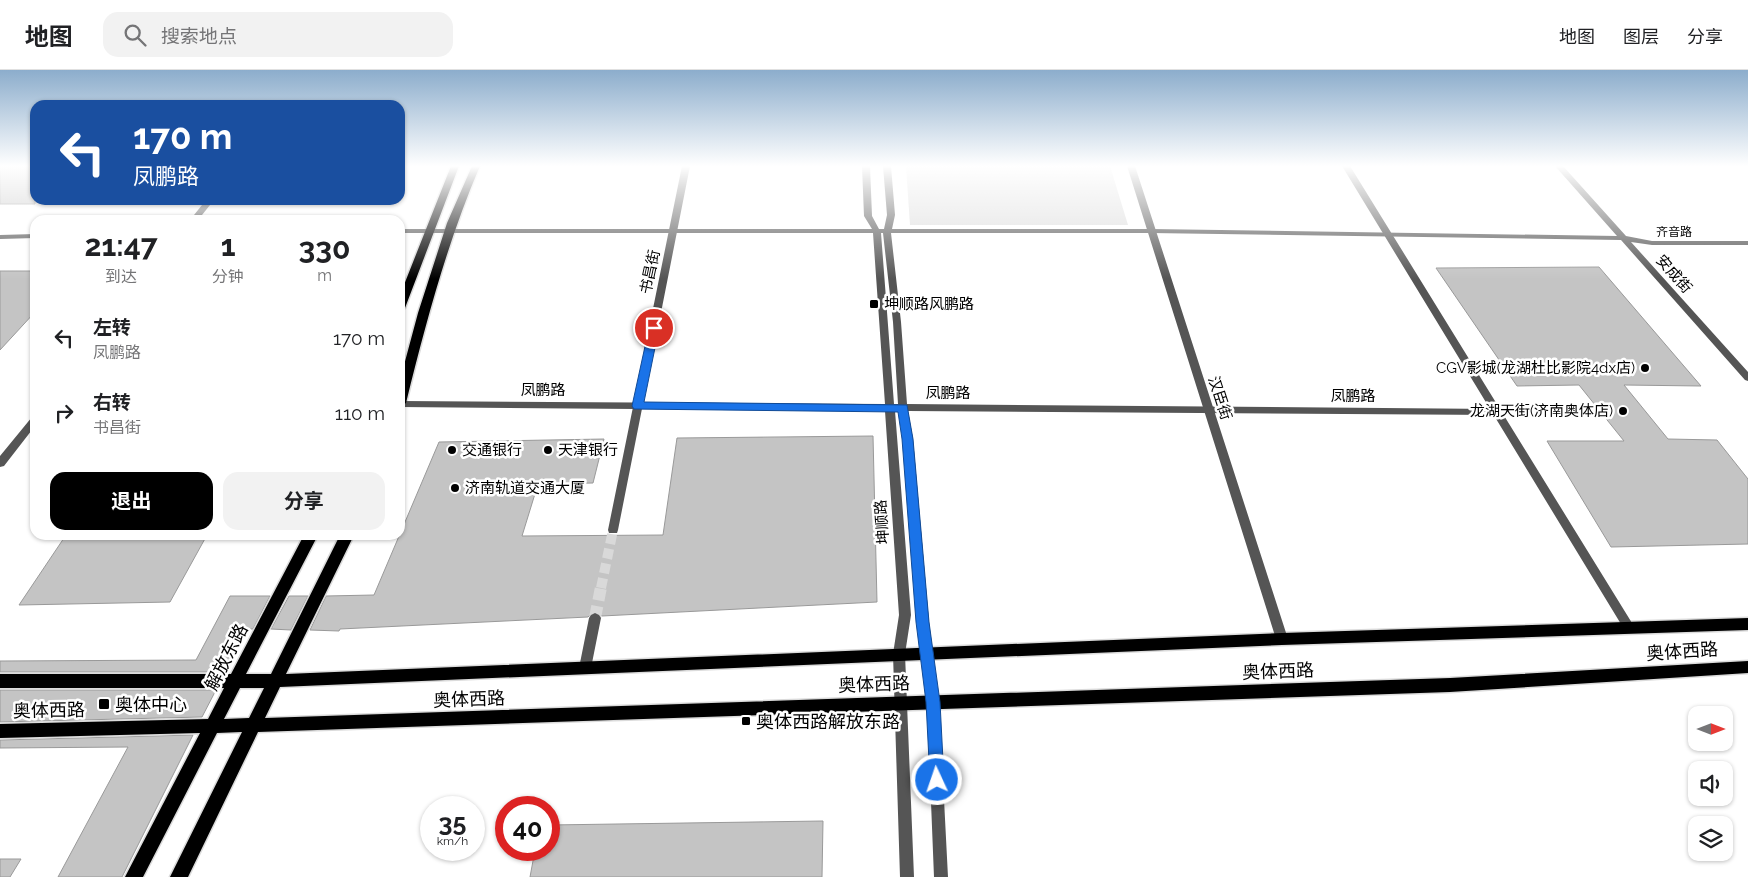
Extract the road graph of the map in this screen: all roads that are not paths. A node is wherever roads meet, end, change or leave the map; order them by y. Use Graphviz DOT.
graph roads {
  1 [pos="439,204"];
  2 [pos="461,204"];
  3 [pos="679,204"];
  4 [pos="868,204"];
  5 [pos="890,204"];
  6 [pos="1143,204"];
  7 [pos="1369,204"];
  8 [pos="1593,204"];
  9 [pos="206,205"];
  10 [pos="198,215"];
  11 [pos="405,231"];
  12 [pos="428,231"];
  13 [pos="450,231"];
  14 [pos="674,231"];
  15 [pos="882,231"];
  16 [pos="1151,231"];
  17 [pos="30,236"];
  18 [pos="1388,236"];
  19 [pos="0,237"];
  20 [pos="1625,239"];
  21 [pos="1748,243"];
  22 [pos="405,294"];
  23 [pos="1748,378"];
  24 [pos="405,383"];
  25 [pos="405,403"];
  26 [pos="638,406"];
  27 [pos="890,408"];
  28 [pos="903,408"];
  29 [pos="1208,410"];
  30 [pos="1496,412"];
  31 [pos="30,425"];
  32 [pos="0,463"];
  33 [pos="613,530"];
  34 [pos="308,540"];
  35 [pos="344,540"];
  36 [pos="595,618"];
  37 [pos="1748,624"];
  38 [pos="1628,626"];
  39 [pos="1282,639"];
  40 [pos="926,653"];
  41 [pos="899,654"];
  42 [pos="1748,667"];
  43 [pos="585,668"];
  44 [pos="0,681"];
  45 [pos="274,681"];
  46 [pos="236,682"];
  47 [pos="933,702"];
  48 [pos="902,704"];
  49 [pos="212,726"];
  50 [pos="252,726"];
  51 [pos="0,731"];
  52 [pos="134,877"];
  53 [pos="179,877"];
  54 [pos="907,877"];
  55 [pos="941,877"];
  1 -- 12 [label="main road"];
  2 -- 13 [label="main road"];
  3 -- 14 [label="street, 书昌街"];
  4 -- 15 [label="street, 坤顺路"];
  5 -- 15 [label="street, 坤顺路"];
  6 -- 16 [label="street, 汉臣街"];
  7 -- 18 [label="street"];
  8 -- 20 [label="street, 安成街"];
  9 -- 10 [label="street"];
  11 -- 12 [label="street, 齐音路"];
  12 -- 13 [label="street, 齐音路"];
  12 -- 22 [label="main road"];
  13 -- 14 [label="street, 齐音路"];
  13 -- 24 [label="main road"];
  14 -- 15 [label="street, 齐音路"];
  14 -- 26 [label="street, 书昌街"];
  15 -- 16 [label="street, 齐音路"];
  15 -- 27 [label="street, 坤顺路"];
  15 -- 28 [label="street, 坤顺路"];
  16 -- 18 [label="street, 齐音路"];
  16 -- 29 [label="street, 汉臣街"];
  17 -- 19 [label="street"];
  18 -- 20 [label="street, 齐音路"];
  18 -- 30 [label="street"];
  20 -- 21 [label="street, 齐音路"];
  20 -- 23 [label="street, 安成街"];
  25 -- 26 [label="street, 凤鹏路"];
  26 -- 27 [label="street, 凤鹏路"];
  26 -- 33 [label="street, 书昌街"];
  27 -- 28 [label="street, 凤鹏路"];
  27 -- 41 [label="street, 坤顺路"];
  28 -- 29 [label="street, 凤鹏路"];
  28 -- 40 [label="street, 坤顺路"];
  29 -- 30 [label="street, 凤鹏路"];
  29 -- 39 [label="street, 汉臣街"];
  30 -- 38 [label="street"];
  31 -- 32 [label="street"];
  34 -- 46 [label="main road, 解放东路"];
  35 -- 45 [label="main road"];
  36 -- 43 [label="street"];
  37 -- 38 [label="main road, 奥体西路"];
  38 -- 39 [label="main road, 奥体西路"];
  39 -- 40 [label="main road, 奥体西路"];
  40 -- 41 [label="main road, 奥体西路"];
  40 -- 47 [label="street, 坤顺路"];
  41 -- 43 [label="main road, 奥体西路"];
  41 -- 48 [label="street, 坤顺路"];
  42 -- 47 [label="main road, 奥体西路"];
  43 -- 45 [label="main road, 奥体西路"];
  44 -- 46 [label="main road, 奥体西路"];
  45 -- 46 [label="main road, 奥体西路"];
  45 -- 50 [label="main road"];
  46 -- 49 [label="main road, 解放东路"];
  47 -- 48 [label="main road, 奥体西路"];
  47 -- 55 [label="street, 坤顺路"];
  48 -- 50 [label="main road, 奥体西路"];
  48 -- 54 [label="street, 坤顺路"];
  49 -- 50 [label="main road, 奥体西路"];
  49 -- 51 [label="main road, 奥体西路"];
  49 -- 52 [label="main road, 解放东路"];
  50 -- 53 [label="main road"];
}
